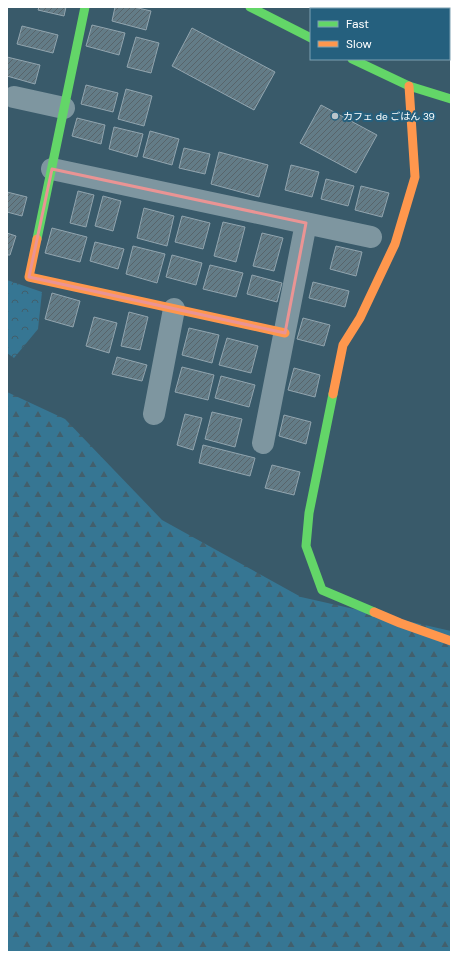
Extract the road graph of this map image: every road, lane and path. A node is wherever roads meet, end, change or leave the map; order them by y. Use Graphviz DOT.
graph roads {
  1 [pos="84,7"];
  2 [pos="250,7"];
  3 [pos="310,37"];
  4 [pos="356,60"];
  5 [pos="409,86"];
  6 [pos="14,97"];
  7 [pos="451,99"];
  8 [pos="64,108"];
  9 [pos="52,169"];
  10 [pos="306,223"];
  11 [pos="371,237"];
  12 [pos="174,309"];
  13 [pos="285,334"];
  14 [pos="154,414"];
  15 [pos="263,444"];
  16 [pos="451,641"];
  1 -- 8 [label="street"];
  2 -- 3 [label="street"];
  4 -- 5 [label="street"];
  5 -- 7 [label="street"];
  5 -- 16 [label="street"];
  6 -- 8 [label="street"];
  8 -- 9 [label="street"];
  9 -- 10 [label="street"];
  9 -- 12 [label="street"];
  10 -- 11 [label="street"];
  10 -- 13 [label="street"];
  12 -- 13 [label="street"];
  12 -- 14 [label="street"];
  13 -- 15 [label="street"];
}
